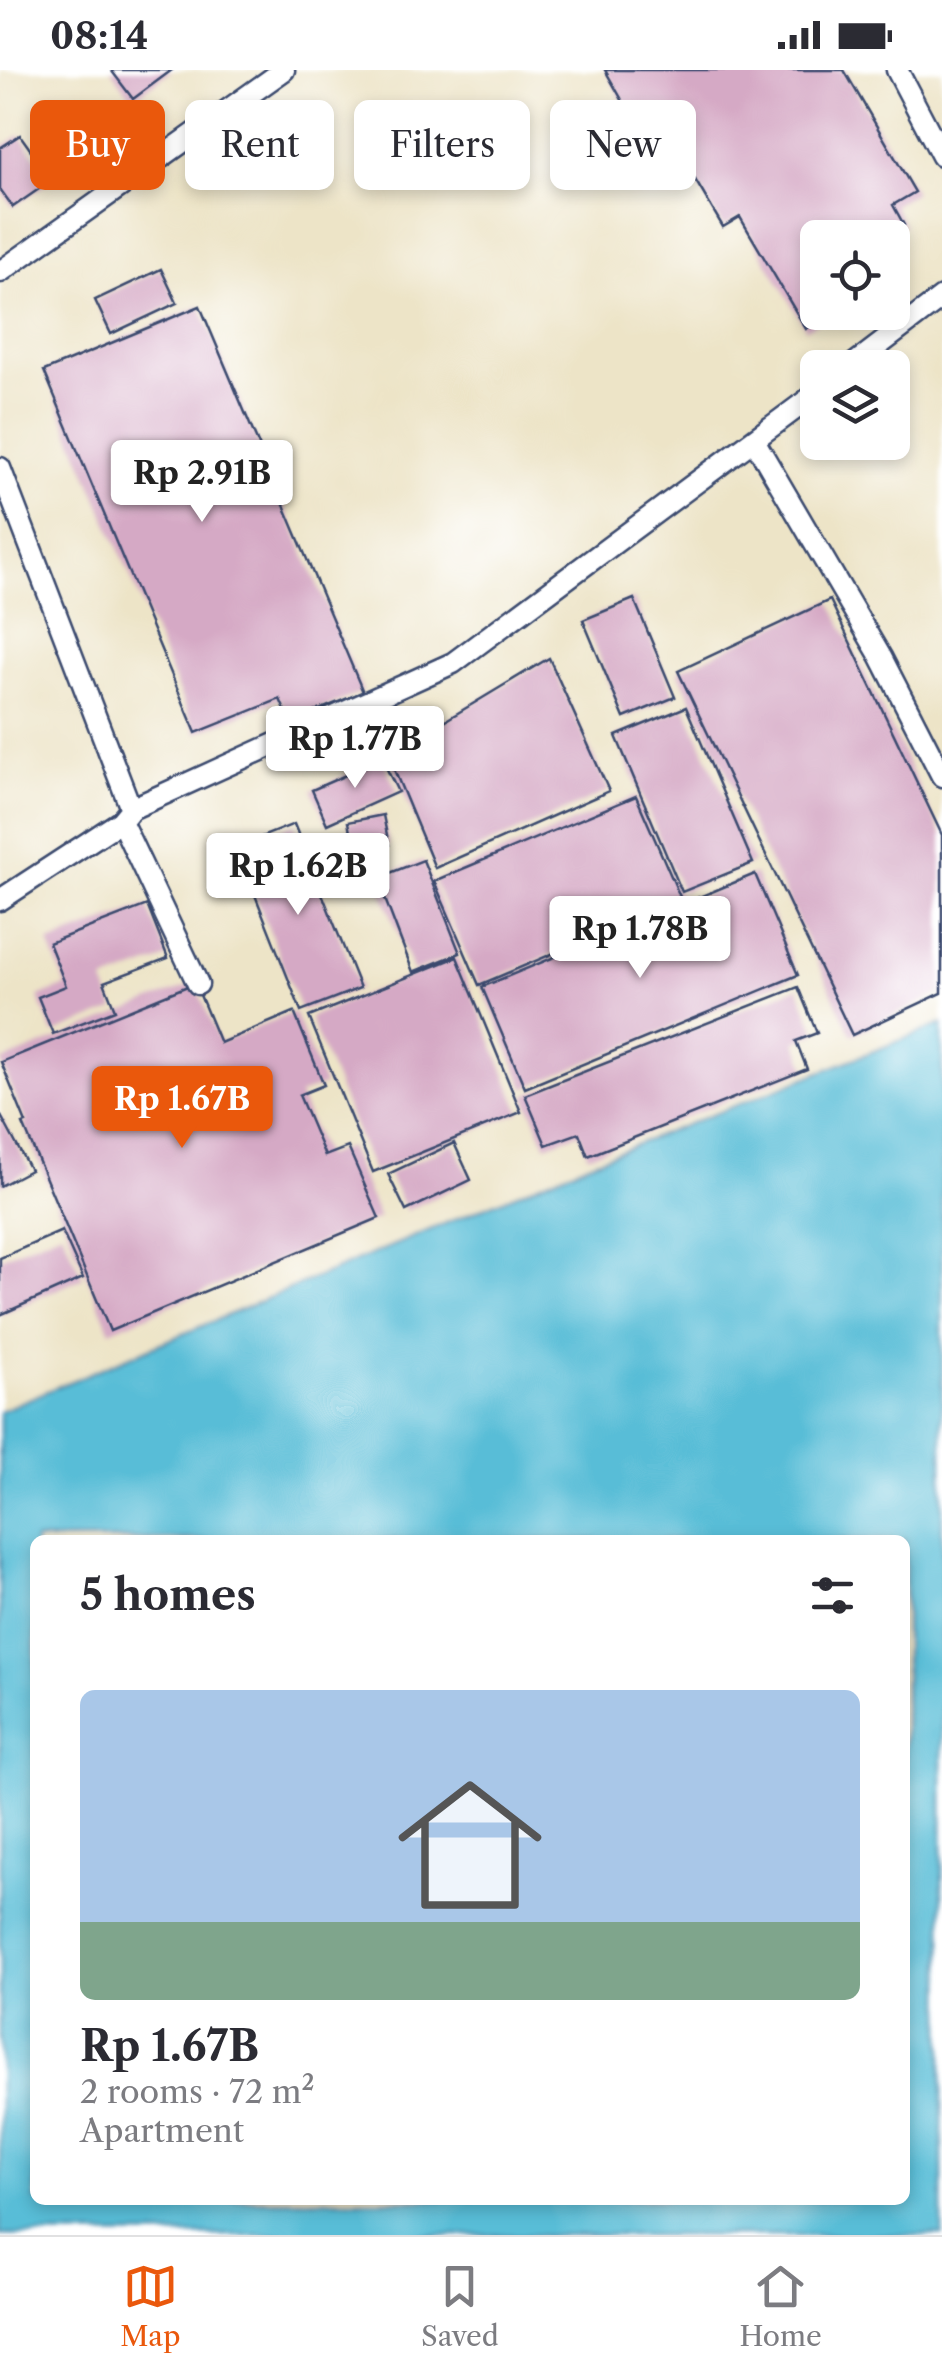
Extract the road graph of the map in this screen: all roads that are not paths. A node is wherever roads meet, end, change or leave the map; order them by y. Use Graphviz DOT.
graph roads {
  1 [pos="284,70"];
  2 [pos="897,70"];
  3 [pos="942,156"];
  4 [pos="0,272"];
  5 [pos="942,297"];
  6 [pos="873,350"];
  7 [pos="800,406"];
  8 [pos="754,440"];
  9 [pos="0,468"];
  10 [pos="942,776"];
  11 [pos="126,815"];
  12 [pos="0,900"];
  13 [pos="198,984"];
  1 -- 4 [label="lane"];
  2 -- 3 [label="lane"];
  5 -- 6 [label="lane"];
  7 -- 8 [label="lane"];
  8 -- 10 [label="lane"];
  8 -- 11 [label="lane"];
  9 -- 11 [label="lane"];
  11 -- 12 [label="lane"];
  11 -- 13 [label="lane"];
}
